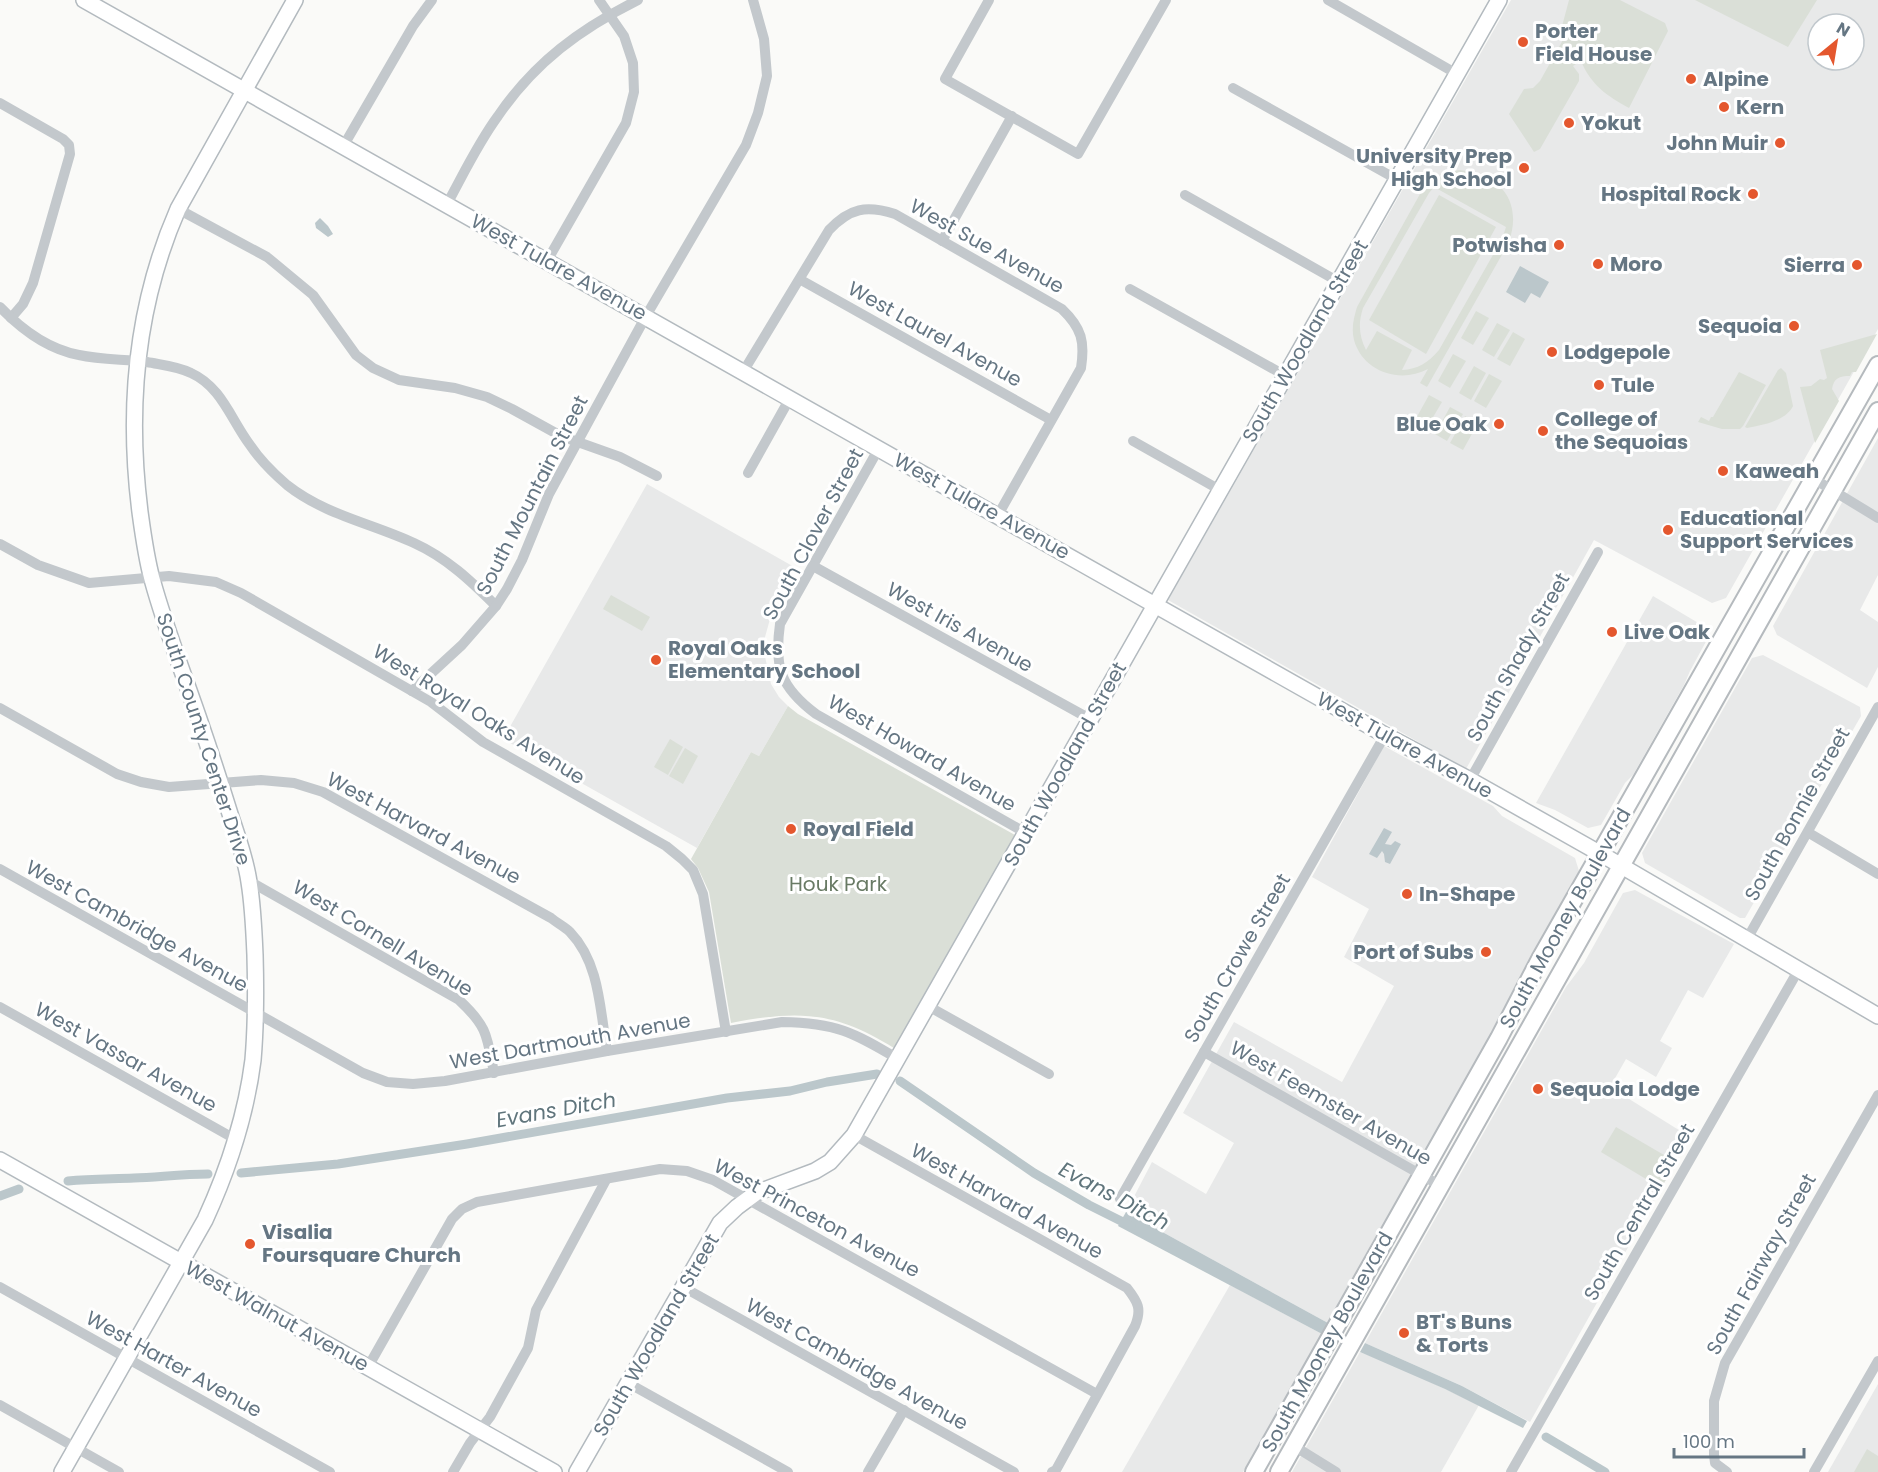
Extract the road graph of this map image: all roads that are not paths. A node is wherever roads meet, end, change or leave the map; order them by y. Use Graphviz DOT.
graph roads {
  1 [pos="84,0"];
  2 [pos="295,0"];
  3 [pos="432,0"];
  4 [pos="598,0"];
  5 [pos="638,0"];
  6 [pos="753,0"];
  7 [pos="989,0"];
  8 [pos="1166,0"];
  9 [pos="1328,0"];
  10 [pos="1498,0"];
  11 [pos="610,15"];
  12 [pos="1457,74"];
  13 [pos="1233,88"];
  14 [pos="244,90"];
  15 [pos="0,104"];
  16 [pos="1012,116"];
  17 [pos="344,145"];
  18 [pos="1398,180"];
  19 [pos="1185,195"];
  20 [pos="447,204"];
  21 [pos="178,209"];
  22 [pos="942,241"];
  23 [pos="547,261"];
  24 [pos="801,280"];
  25 [pos="1340,282"];
  26 [pos="1130,289"];
  27 [pos="0,307"];
  28 [pos="646,316"];
  29 [pos="11,318"];
  30 [pos="137,361"];
  31 [pos="1878,365"];
  32 [pos="743,372"];
  33 [pos="1286,376"];
  34 [pos="790,398"];
  35 [pos="1878,411"];
  36 [pos="1051,420"];
  37 [pos="1133,441"];
  38 [pos="577,443"];
  39 [pos="879,448"];
  40 [pos="748,473"];
  41 [pos="657,476"];
  42 [pos="1814,480"];
  43 [pos="1220,490"];
  44 [pos="1833,491"];
  45 [pos="998,515"];
  46 [pos="1878,518"];
  47 [pos="0,544"];
  48 [pos="1598,552"];
  49 [pos="813,567"];
  50 [pos="152,579"];
  51 [pos="1156,604"];
  52 [pos="496,606"];
  53 [pos="781,673"];
  54 [pos="412,691"];
  55 [pos="1878,707"];
  56 [pos="0,708"];
  57 [pos="1090,719"];
  58 [pos="1385,735"];
  59 [pos="1470,780"];
  60 [pos="221,784"];
  61 [pos="1026,833"];
  62 [pos="1809,833"];
  63 [pos="1601,854"];
  64 [pos="1622,866"];
  65 [pos="0,869"];
  66 [pos="1878,874"];
  67 [pos="249,881"];
  68 [pos="1747,939"];
  69 [pos="1799,969"];
  70 [pos="928,1006"];
  71 [pos="0,1007"];
  72 [pos="256,1014"];
  73 [pos="1878,1016"];
  74 [pos="726,1032"];
  75 [pos="607,1051"];
  76 [pos="1204,1052"];
  77 [pos="898,1059"];
  78 [pos="494,1073"];
  79 [pos="1049,1074"];
  80 [pos="1878,1095"];
  81 [pos="854,1135"];
  82 [pos="235,1139"];
  83 [pos="0,1160"];
  84 [pos="1421,1175"];
  85 [pos="606,1180"];
  86 [pos="1441,1186"];
  87 [pos="748,1199"];
  88 [pos="1120,1199"];
  89 [pos="182,1263"];
  90 [pos="0,1287"];
  91 [pos="683,1287"];
  92 [pos="1355,1292"];
  93 [pos="128,1359"];
  94 [pos="1878,1360"];
  95 [pos="368,1367"];
  96 [pos="628,1383"];
  97 [pos="1097,1394"];
  98 [pos="0,1405"];
  99 [pos="904,1410"];
  100 [pos="481,1431"];
  101 [pos="1272,1441"];
  102 [pos="1293,1446"];
  103 [pos="76,1448"];
  104 [pos="62,1472"];
  105 [pos="119,1472"];
  106 [pos="330,1472"];
  107 [pos="453,1472"];
  108 [pos="554,1472"];
  109 [pos="577,1472"];
  110 [pos="788,1472"];
  111 [pos="868,1472"];
  112 [pos="1014,1472"];
  113 [pos="1052,1472"];
  114 [pos="1254,1472"];
  115 [pos="1268,1472"];
  116 [pos="1279,1472"];
  117 [pos="1336,1472"];
  118 [pos="1511,1472"];
  119 [pos="1727,1472"];
  120 [pos="1814,1472"];
  1 -- 14 [label="street, West Tulare Avenue"];
  2 -- 14 [label="street, South County Center Drive"];
  3 -- 17 [label="street"];
  4 -- 11 [label="street"];
  5 -- 11 [label="street"];
  6 -- 28 [label="street, South Mountain Street"];
  7 -- 16 [label="street"];
  8 -- 16 [label="street"];
  9 -- 12 [label="street"];
  10 -- 12 [label="street, South Woodland Street"];
  11 -- 20 [label="street"];
  11 -- 23 [label="street"];
  12 -- 18 [label="street, South Woodland Street"];
  13 -- 18 [label="street"];
  14 -- 17 [label="street, West Tulare Avenue"];
  14 -- 21 [label="street, South County Center Drive"];
  15 -- 29 [label="street"];
  16 -- 22 [label="street"];
  17 -- 20 [label="street, West Tulare Avenue"];
  18 -- 25 [label="street, South Woodland Street"];
  19 -- 25 [label="street"];
  20 -- 23 [label="street, West Tulare Avenue"];
  21 -- 30 [label="street, South County Center Drive"];
  21 -- 38 [label="street"];
  22 -- 24 [label="street, West Sue Avenue"];
  22 -- 36 [label="street, West Sue Avenue"];
  23 -- 28 [label="street, West Tulare Avenue"];
  24 -- 32 [label="street"];
  24 -- 36 [label="street, West Laurel Avenue"];
  25 -- 33 [label="street, South Woodland Street"];
  26 -- 33 [label="street"];
  27 -- 29 [label="street"];
  28 -- 32 [label="street, West Tulare Avenue"];
  28 -- 38 [label="street, South Mountain Street"];
  29 -- 30 [label="street"];
  30 -- 50 [label="street, South County Center Drive"];
  30 -- 52 [label="street"];
  31 -- 42 [label="main road, South Mooney Boulevard"];
  32 -- 34 [label="street, West Tulare Avenue"];
  33 -- 43 [label="street, South Woodland Street"];
  34 -- 39 [label="street, West Tulare Avenue"];
  34 -- 40 [label="street"];
  35 -- 44 [label="main road, South Mooney Boulevard"];
  36 -- 45 [label="street"];
  37 -- 43 [label="street"];
  38 -- 41 [label="street"];
  38 -- 52 [label="street, South Mountain Street"];
  39 -- 45 [label="street, West Tulare Avenue"];
  39 -- 49 [label="street, South Clover Street"];
  42 -- 44 [label="street"];
  42 -- 63 [label="main road, South Mooney Boulevard"];
  43 -- 51 [label="street, South Woodland Street"];
  44 -- 46 [label="street"];
  44 -- 64 [label="main road, South Mooney Boulevard"];
  45 -- 51 [label="street, West Tulare Avenue"];
  47 -- 50 [label="street, West Royal Oaks Avenue"];
  48 -- 59 [label="street, South Shady Street"];
  49 -- 53 [label="street, South Clover Street"];
  49 -- 57 [label="street, West Iris Avenue"];
  50 -- 54 [label="street, West Royal Oaks Avenue"];
  50 -- 60 [label="street, South County Center Drive"];
  51 -- 57 [label="street, South Woodland Street"];
  51 -- 58 [label="street, West Tulare Avenue"];
  52 -- 54 [label="street, South Mountain Street"];
  53 -- 61 [label="street, West Howard Avenue"];
  54 -- 74 [label="street, West Royal Oaks Avenue"];
  55 -- 62 [label="street, South Bonnie Street"];
  56 -- 60 [label="street, West Harvard Avenue"];
  57 -- 61 [label="street, South Woodland Street"];
  58 -- 59 [label="street, West Tulare Avenue"];
  58 -- 76 [label="street, South Crowe Street"];
  59 -- 63 [label="street, West Tulare Avenue"];
  60 -- 67 [label="street, South County Center Drive"];
  60 -- 75 [label="street, West Harvard Avenue"];
  61 -- 70 [label="street, South Woodland Street"];
  62 -- 66 [label="street"];
  62 -- 68 [label="street, South Bonnie Street"];
  63 -- 64 [label="street, West Tulare Avenue"];
  63 -- 84 [label="main road, South Mooney Boulevard"];
  64 -- 68 [label="street, West Tulare Avenue"];
  64 -- 86 [label="main road, South Mooney Boulevard"];
  65 -- 72 [label="street, West Cambridge Avenue"];
  67 -- 72 [label="street, South County Center Drive"];
  67 -- 78 [label="street, West Cornell Avenue"];
  68 -- 69 [label="street, West Tulare Avenue"];
  69 -- 73 [label="street, West Tulare Avenue"];
  69 -- 118 [label="street, South Central Street"];
  70 -- 77 [label="street, South Woodland Street"];
  70 -- 79 [label="street"];
  71 -- 82 [label="street, West Vassar Avenue"];
  72 -- 78 [label="street, West Dartmouth Avenue"];
  72 -- 82 [label="street, South County Center Drive"];
  74 -- 75 [label="street, West Dartmouth Avenue"];
  74 -- 77 [label="street, West Dartmouth Avenue"];
  75 -- 78 [label="street, West Dartmouth Avenue"];
  76 -- 84 [label="street, West Feemster Avenue"];
  76 -- 88 [label="street, South Crowe Street"];
  77 -- 81 [label="street, South Woodland Street"];
  80 -- 119 [label="street, South Fairway Street"];
  81 -- 87 [label="street, South Woodland Street"];
  81 -- 97 [label="street, West Harvard Avenue"];
  82 -- 89 [label="street, South County Center Drive"];
  83 -- 89 [label="street, West Walnut Avenue"];
  84 -- 86 [label="street, West Feemster Avenue"];
  84 -- 92 [label="main road, South Mooney Boulevard"];
  85 -- 87 [label="street, West Princeton Avenue"];
  85 -- 95 [label="street, West Princeton Avenue"];
  85 -- 100 [label="street"];
  86 -- 102 [label="main road, South Mooney Boulevard"];
  87 -- 91 [label="street, South Woodland Street"];
  87 -- 97 [label="street, West Princeton Avenue"];
  89 -- 93 [label="street, South County Center Drive"];
  89 -- 95 [label="street, West Walnut Avenue"];
  90 -- 93 [label="street, West Harter Avenue"];
  91 -- 96 [label="street, South Woodland Street"];
  91 -- 99 [label="street, West Cambridge Avenue"];
  92 -- 101 [label="main road, South Mooney Boulevard"];
  92 -- 102 [label="main road"];
  93 -- 103 [label="street, South County Center Drive"];
  93 -- 106 [label="street, West Harter Avenue"];
  94 -- 120 [label="street"];
  95 -- 100 [label="street, West Walnut Avenue"];
  96 -- 109 [label="street, South Woodland Street"];
  96 -- 110 [label="street"];
  97 -- 113 [label="street"];
  98 -- 103 [label="street"];
  99 -- 111 [label="street"];
  99 -- 112 [label="street, West Cambridge Avenue"];
  100 -- 107 [label="street"];
  100 -- 108 [label="street, West Walnut Avenue"];
  101 -- 114 [label="main road, South Mooney Boulevard"];
  101 -- 115 [label="main road"];
  102 -- 116 [label="main road, South Mooney Boulevard"];
  102 -- 117 [label="street"];
  103 -- 104 [label="street, South County Center Drive"];
  103 -- 105 [label="street"];
}
